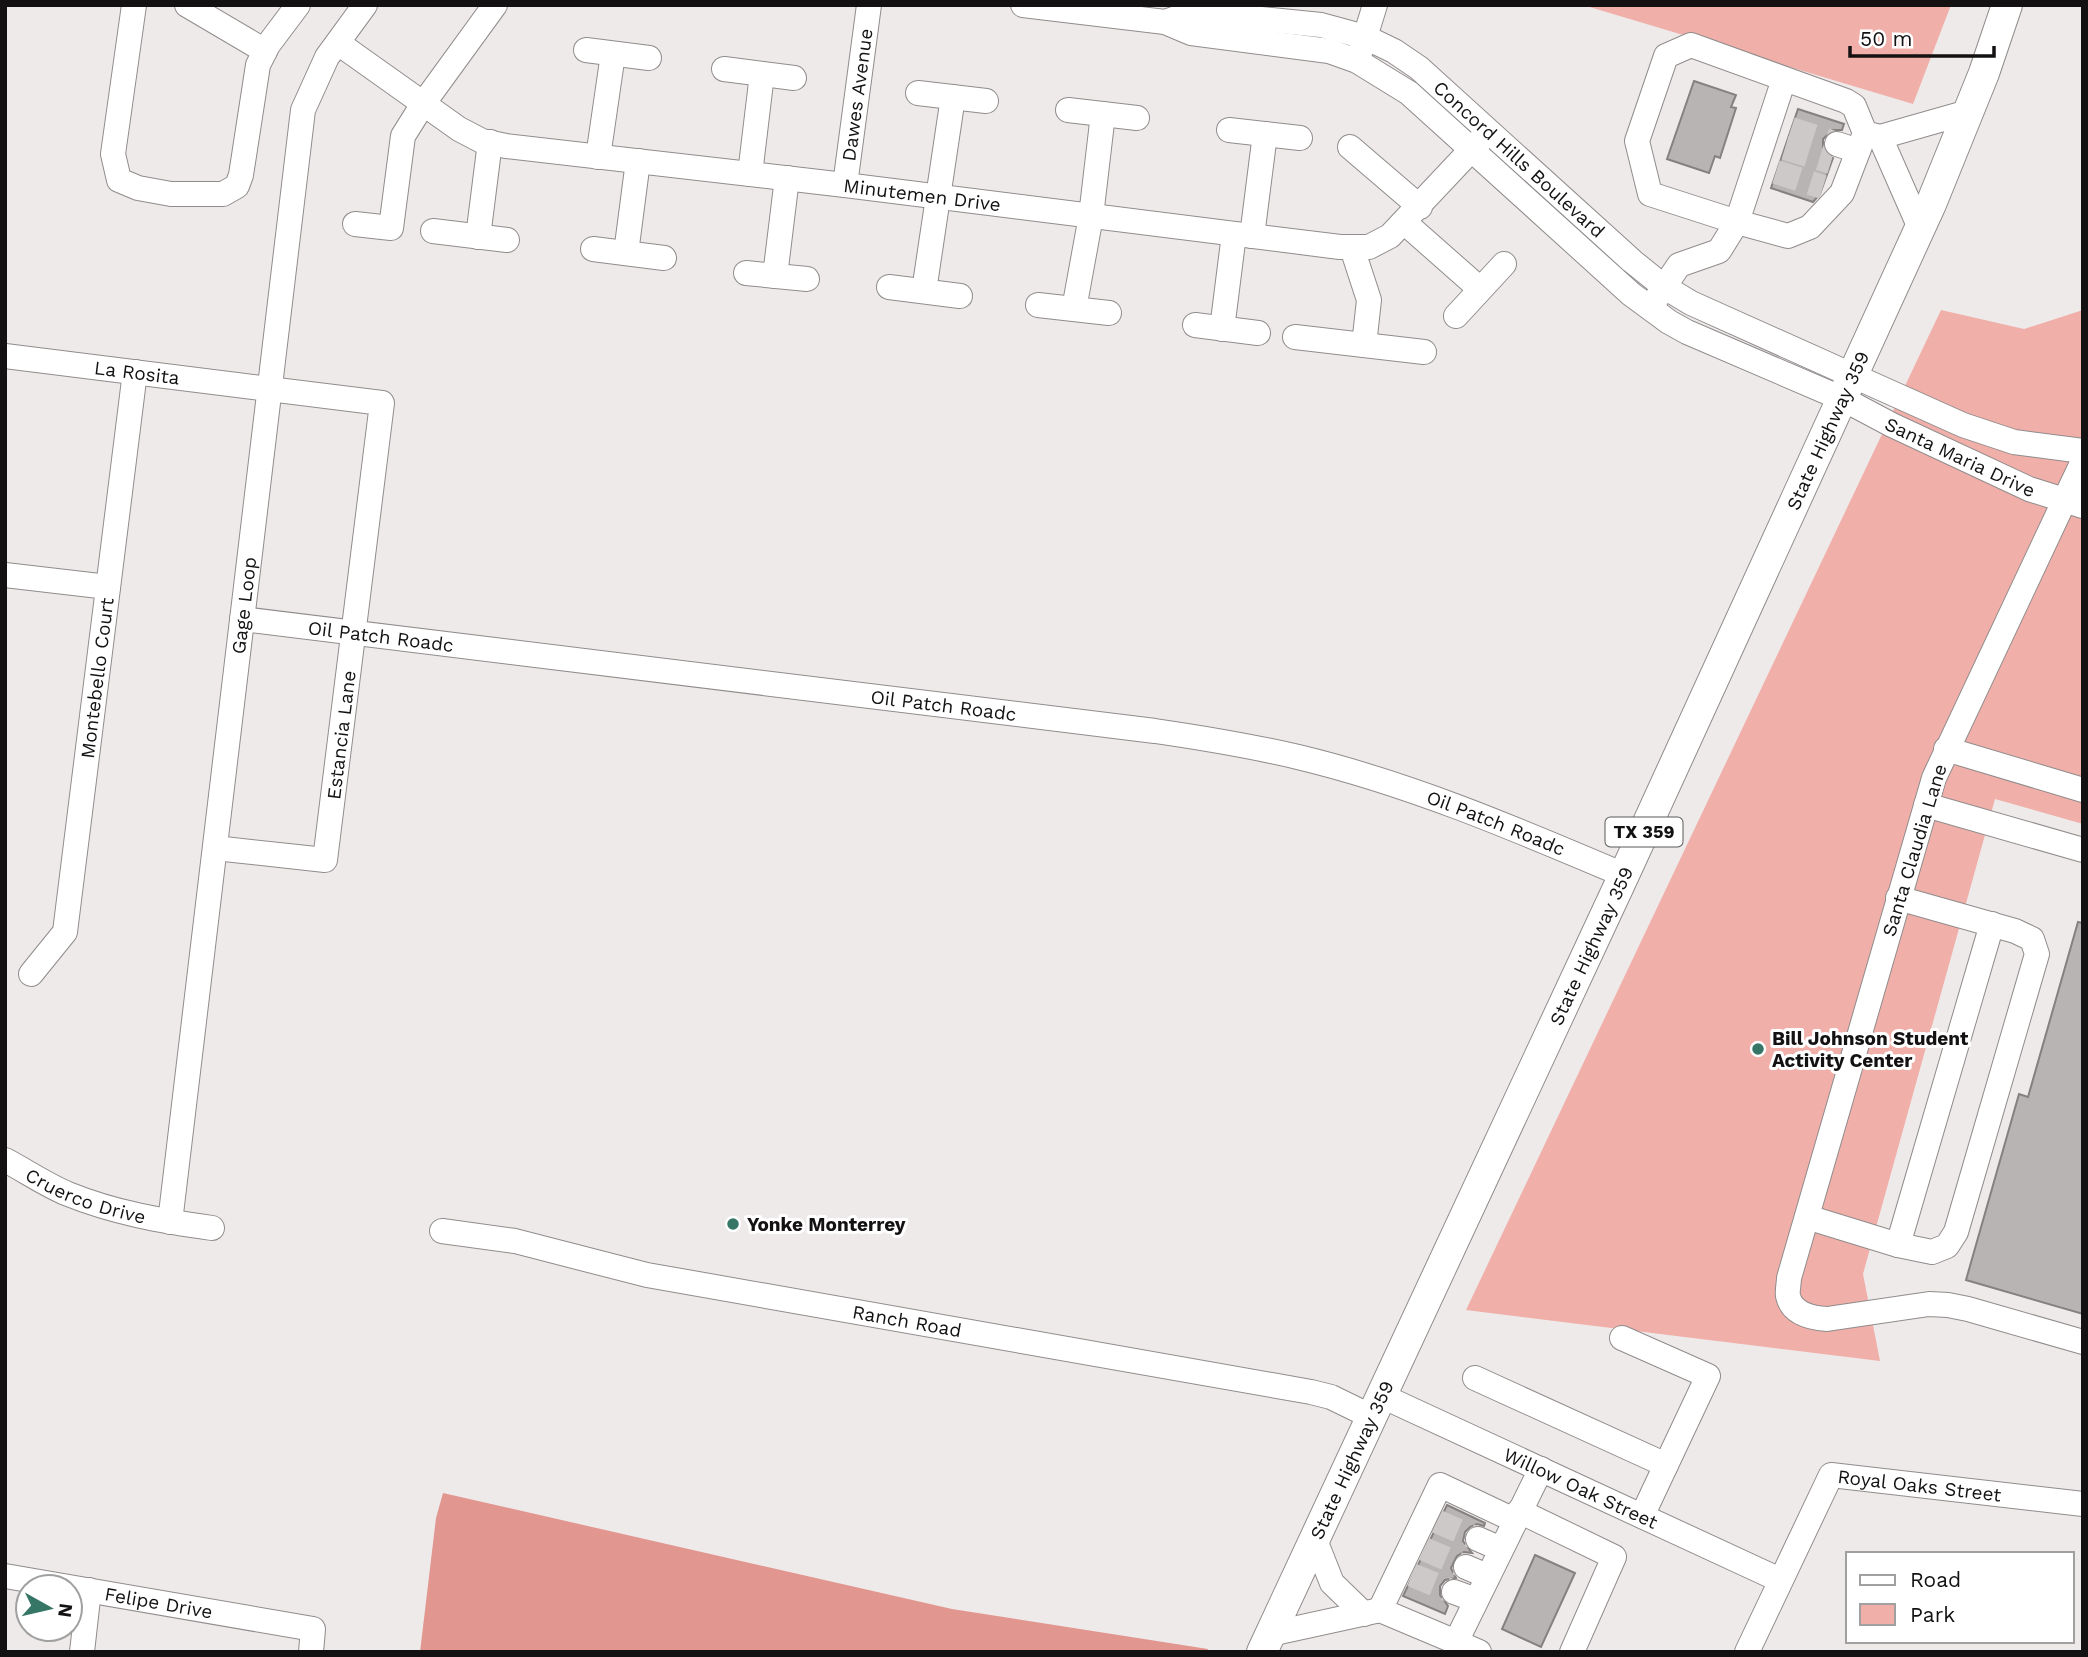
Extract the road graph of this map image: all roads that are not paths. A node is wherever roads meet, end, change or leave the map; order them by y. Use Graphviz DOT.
graph roads {
  1 [pos="134,5"];
  2 [pos="187,5"];
  3 [pos="298,5"];
  4 [pos="365,5"];
  5 [pos="495,5"];
  6 [pos="869,5"];
  7 [pos="1023,5"];
  8 [pos="1375,5"];
  9 [pos="2007,5"];
  10 [pos="1166,14"];
  11 [pos="1365,37"];
  12 [pos="338,43"];
  13 [pos="586,50"];
  14 [pos="265,51"];
  15 [pos="613,54"];
  16 [pos="649,58"];
  17 [pos="1357,61"];
  18 [pos="724,69"];
  19 [pos="762,74"];
  20 [pos="794,78"];
  21 [pos="1784,79"];
  22 [pos="918,93"];
  23 [pos="953,97"];
  24 [pos="986,101"];
  25 [pos="423,104"];
  26 [pos="1069,110"];
  27 [pos="1968,113"];
  28 [pos="1103,114"];
  29 [pos="1137,118"];
  30 [pos="1229,130"];
  31 [pos="1265,134"];
  32 [pos="1300,138"];
  33 [pos="1480,140"];
  34 [pos="490,142"];
  35 [pos="1350,146"];
  36 [pos="1854,149"];
  37 [pos="598,157"];
  38 [pos="638,161"];
  39 [pos="750,174"];
  40 [pos="787,178"];
  41 [pos="845,185"];
  42 [pos="937,197"];
  43 [pos="1412,215"];
  44 [pos="1091,216"];
  45 [pos="1737,222"];
  46 [pos="355,224"];
  47 [pos="1920,228"];
  48 [pos="433,231"];
  49 [pos="1243,235"];
  50 [pos="478,237"];
  51 [pos="507,240"];
  52 [pos="1352,248"];
  53 [pos="593,249"];
  54 [pos="626,253"];
  55 [pos="664,258"];
  56 [pos="1504,264"];
  57 [pos="746,273"];
  58 [pos="775,276"];
  59 [pos="807,279"];
  60 [pos="1663,286"];
  61 [pos="889,287"];
  62 [pos="1480,289"];
  63 [pos="924,291"];
  64 [pos="960,296"];
  65 [pos="1038,305"];
  66 [pos="1074,309"];
  67 [pos="1650,309"];
  68 [pos="1109,313"];
  69 [pos="1456,316"];
  70 [pos="1195,326"];
  71 [pos="1222,329"];
  72 [pos="1258,333"];
  73 [pos="1295,338"];
  74 [pos="1364,345"];
  75 [pos="1424,352"];
  76 [pos="5,356"];
  77 [pos="135,372"];
  78 [pos="1848,387"];
  79 [pos="270,388"];
  80 [pos="2083,451"];
  81 [pos="2083,461"];
  82 [pos="2074,504"];
  83 [pos="5,575"];
  84 [pos="108,587"];
  85 [pos="242,620"];
  86 [pos="353,633"];
  87 [pos="1947,749"];
  88 [pos="2083,790"];
  89 [pos="1926,805"];
  90 [pos="215,848"];
  91 [pos="2083,850"];
  92 [pos="1624,876"];
  93 [pos="1898,898"];
  94 [pos="1992,924"];
  95 [pos="31,974"];
  96 [pos="5,1160"];
  97 [pos="1807,1217"];
  98 [pos="170,1222"];
  99 [pos="212,1228"];
  100 [pos="442,1231"];
  101 [pos="1898,1245"];
  102 [pos="1622,1338"];
  103 [pos="2083,1342"];
  104 [pos="1475,1378"];
  105 [pos="1377,1406"];
  106 [pos="1666,1465"];
  107 [pos="1541,1469"];
  108 [pos="2083,1504"];
  109 [pos="1517,1516"];
  110 [pos="1642,1516"];
  111 [pos="1314,1540"];
  112 [pos="5,1576"];
  113 [pos="1780,1580"];
  114 [pos="89,1590"];
  115 [pos="1372,1612"];
  116 [pos="312,1640"];
  117 [pos="1456,1642"];
  118 [pos="1266,1643"];
  119 [pos="82,1652"];
  120 [pos="1479,1652"];
  121 [pos="1572,1652"];
  122 [pos="1747,1652"];
  1 -- 14 [label="street"];
  2 -- 14 [label="street"];
  3 -- 14 [label="street"];
  4 -- 12 [label="street, Gage Loop"];
  5 -- 25 [label="street"];
  6 -- 41 [label="street, Dawes Avenue"];
  7 -- 10 [label="street, Concord Hills Boulevard"];
  8 -- 11 [label="street"];
  9 -- 27 [label="main road, State Highway 359 / TX 359"];
  10 -- 11 [label="street, Concord Hills Boulevard"];
  10 -- 17 [label="street, Concord Hills Boulevard"];
  11 -- 17 [label="street"];
  11 -- 33 [label="street, Concord Hills Boulevard"];
  12 -- 25 [label="street, Minutemen Drive"];
  12 -- 79 [label="street, Gage Loop"];
  13 -- 15 [label="street"];
  15 -- 16 [label="street"];
  15 -- 37 [label="street"];
  17 -- 33 [label="street, Concord Hills Boulevard"];
  18 -- 19 [label="street"];
  19 -- 20 [label="street"];
  19 -- 39 [label="street"];
  21 -- 36 [label="street"];
  21 -- 45 [label="street"];
  21 -- 45 [label="street"];
  22 -- 23 [label="street"];
  23 -- 24 [label="street"];
  23 -- 42 [label="street"];
  25 -- 34 [label="street, Minutemen Drive"];
  25 -- 46 [label="street"];
  26 -- 28 [label="street"];
  27 -- 36 [label="street"];
  27 -- 47 [label="main road, State Highway 359 / TX 359"];
  28 -- 29 [label="street"];
  28 -- 44 [label="street"];
  30 -- 31 [label="street"];
  31 -- 32 [label="street"];
  31 -- 49 [label="street"];
  33 -- 43 [label="street, Minutemen Drive"];
  33 -- 60 [label="street, Concord Hills Boulevard"];
  33 -- 67 [label="street, Concord Hills Boulevard"];
  34 -- 37 [label="street, Minutemen Drive"];
  34 -- 50 [label="street"];
  35 -- 43 [label="street"];
  36 -- 45 [label="street"];
  36 -- 47 [label="street"];
  37 -- 38 [label="street, Minutemen Drive"];
  38 -- 39 [label="street, Minutemen Drive"];
  38 -- 54 [label="street"];
  39 -- 40 [label="street, Minutemen Drive"];
  40 -- 41 [label="street, Minutemen Drive"];
  40 -- 58 [label="street"];
  41 -- 42 [label="street, Minutemen Drive"];
  42 -- 44 [label="street, Minutemen Drive"];
  42 -- 63 [label="street"];
  43 -- 52 [label="street, Minutemen Drive"];
  43 -- 62 [label="street"];
  44 -- 49 [label="street, Minutemen Drive"];
  44 -- 66 [label="street"];
  45 -- 60 [label="street"];
  47 -- 78 [label="main road, State Highway 359 / TX 359"];
  48 -- 50 [label="street"];
  49 -- 52 [label="street, Minutemen Drive"];
  49 -- 71 [label="street"];
  50 -- 51 [label="street"];
  52 -- 74 [label="street"];
  53 -- 54 [label="street"];
  54 -- 55 [label="street"];
  56 -- 62 [label="street"];
  57 -- 58 [label="street"];
  58 -- 59 [label="street"];
  60 -- 67 [label="street"];
  60 -- 78 [label="street, Concord Hills Boulevard"];
  61 -- 63 [label="street"];
  62 -- 69 [label="street"];
  63 -- 64 [label="street"];
  65 -- 66 [label="street"];
  66 -- 68 [label="street"];
  67 -- 78 [label="street, Concord Hills Boulevard"];
  70 -- 71 [label="street"];
  71 -- 72 [label="street"];
  73 -- 74 [label="street"];
  74 -- 75 [label="street"];
  76 -- 77 [label="street, La Rosita"];
  77 -- 79 [label="street, La Rosita"];
  77 -- 84 [label="street, Montebello Court"];
  78 -- 80 [label="street, Santa Maria Drive"];
  78 -- 82 [label="street, Santa Maria Drive"];
  78 -- 92 [label="main road, State Highway 359 / TX 359"];
  79 -- 85 [label="street, Gage Loop"];
  79 -- 86 [label="street, Estancia Lane"];
  81 -- 82 [label="street, Santa Claudia Lane"];
  82 -- 87 [label="street, Santa Claudia Lane"];
  83 -- 84 [label="street"];
  84 -- 95 [label="street, Montebello Court"];
  85 -- 86 [label="street, Oil Patch Roadc"];
  85 -- 90 [label="street, Gage Loop"];
  86 -- 90 [label="street, Estancia Lane"];
  86 -- 92 [label="street, Oil Patch Roadc"];
  87 -- 88 [label="street"];
  87 -- 89 [label="street, Santa Claudia Lane"];
  89 -- 91 [label="street"];
  89 -- 93 [label="street, Santa Claudia Lane"];
  90 -- 98 [label="street, Gage Loop"];
  92 -- 105 [label="main road, State Highway 359 / TX 359"];
  93 -- 94 [label="street"];
  93 -- 97 [label="street, Santa Claudia Lane"];
  94 -- 101 [label="street"];
  94 -- 101 [label="street"];
  96 -- 98 [label="street, Cruerco Drive"];
  97 -- 101 [label="street"];
  97 -- 103 [label="street, Santa Claudia Lane"];
  98 -- 99 [label="street, Cruerco Drive"];
  100 -- 105 [label="street, Ranch Road"];
  102 -- 106 [label="street"];
  104 -- 106 [label="street"];
  105 -- 107 [label="street, Willow Oak Street"];
  105 -- 111 [label="main road, State Highway 359 / TX 359"];
  106 -- 110 [label="street"];
  107 -- 109 [label="street"];
  107 -- 110 [label="street, Willow Oak Street"];
  108 -- 113 [label="street, Royal Oaks Street"];
  109 -- 115 [label="street"];
  109 -- 117 [label="street"];
  109 -- 121 [label="street"];
  110 -- 113 [label="street, Willow Oak Street"];
  111 -- 115 [label="street"];
  111 -- 118 [label="main road, State Highway 359 / TX 359"];
  112 -- 114 [label="street, Felipe Drive"];
  113 -- 122 [label="street"];
  114 -- 116 [label="street, Felipe Drive"];
  114 -- 119 [label="street"];
  115 -- 117 [label="street"];
  115 -- 118 [label="street"];
  117 -- 120 [label="street"];
}
